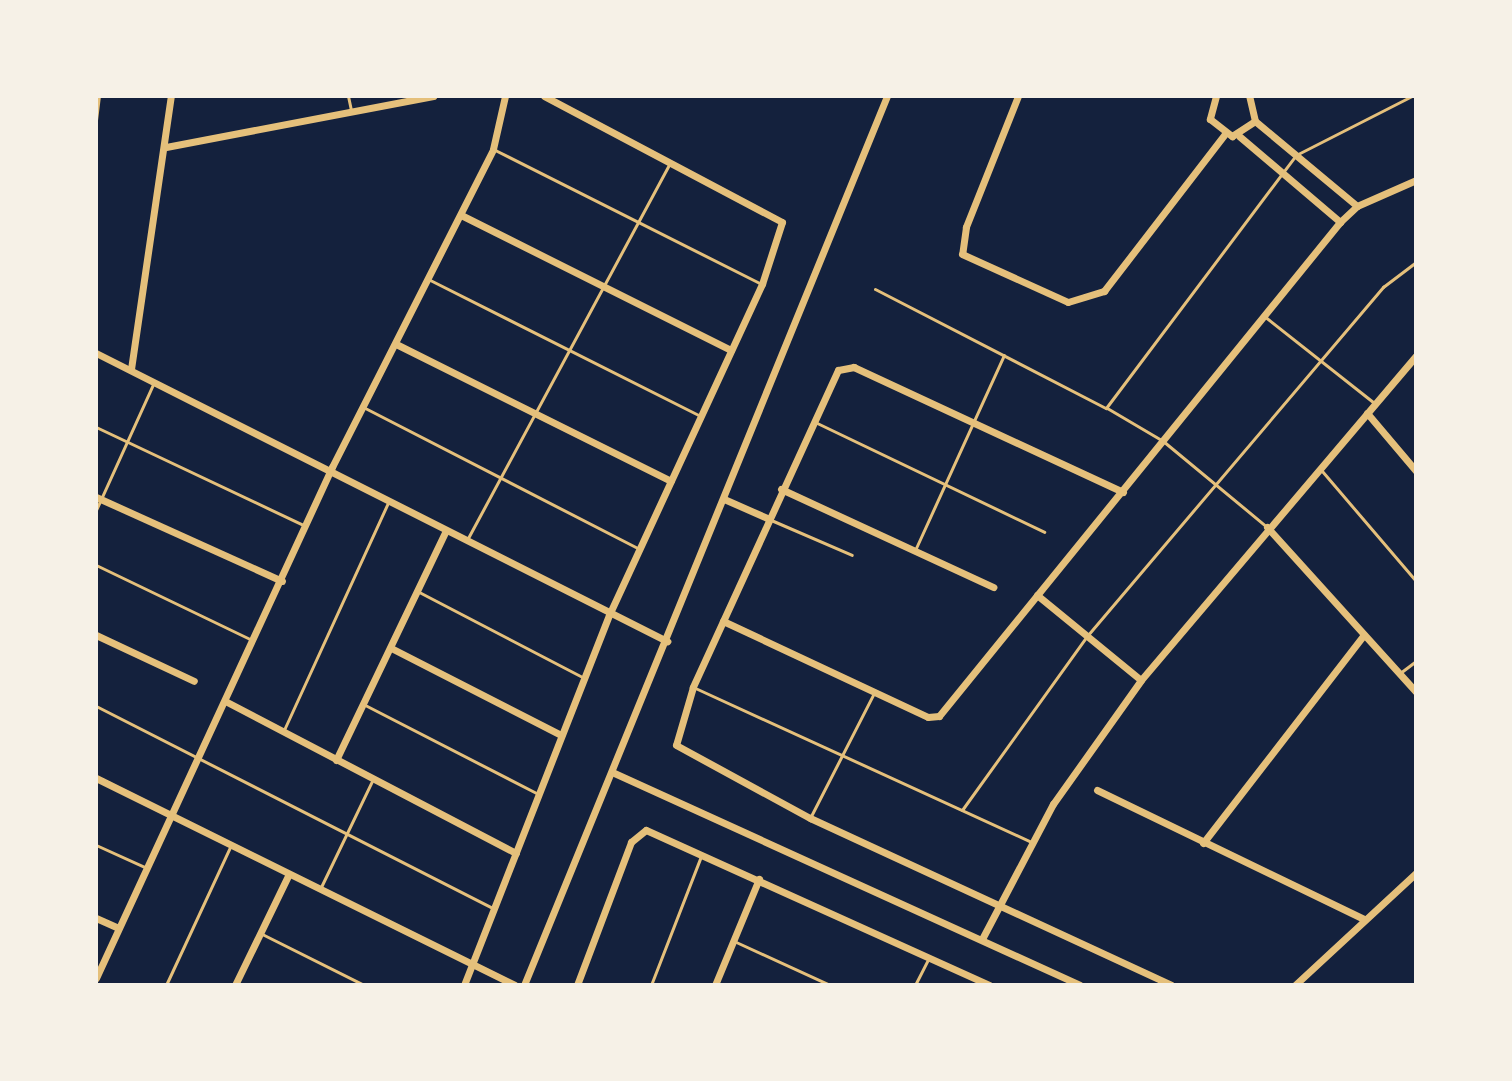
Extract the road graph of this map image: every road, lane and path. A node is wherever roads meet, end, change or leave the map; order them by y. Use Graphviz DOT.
graph roads {
  1 [pos="99,96"];
  2 [pos="171,96"];
  3 [pos="348,96"];
  4 [pos="433,96"];
  5 [pos="505,96"];
  6 [pos="544,96"];
  7 [pos="887,96"];
  8 [pos="1018,96"];
  9 [pos="1216,96"];
  10 [pos="1412,96"];
  11 [pos="1253,97"];
  12 [pos="351,110"];
  13 [pos="96,120"];
  14 [pos="1255,121"];
  15 [pos="1224,135"];
  16 [pos="1239,136"];
  17 [pos="166,147"];
  18 [pos="493,149"];
  19 [pos="1296,155"];
  20 [pos="671,161"];
  21 [pos="1281,171"];
  22 [pos="1416,180"];
  23 [pos="1357,206"];
  24 [pos="461,215"];
  25 [pos="640,221"];
  26 [pos="1340,222"];
  27 [pos="1416,262"];
  28 [pos="428,279"];
  29 [pos="762,284"];
  30 [pos="604,286"];
  31 [pos="875,289"];
  32 [pos="1264,316"];
  33 [pos="396,344"];
  34 [pos="568,348"];
  35 [pos="731,350"];
  36 [pos="96,353"];
  37 [pos="1004,355"];
  38 [pos="1416,356"];
  39 [pos="1323,360"];
  40 [pos="131,369"];
  41 [pos="154,382"];
  42 [pos="1375,404"];
  43 [pos="362,406"];
  44 [pos="1106,408"];
  45 [pos="1367,413"];
  46 [pos="533,414"];
  47 [pos="702,416"];
  48 [pos="811,421"];
  49 [pos="977,422"];
  50 [pos="96,427"];
  51 [pos="1163,441"];
  52 [pos="127,442"];
  53 [pos="332,467"];
  54 [pos="1319,468"];
  55 [pos="1416,471"];
  56 [pos="498,479"];
  57 [pos="671,481"];
  58 [pos="947,486"];
  59 [pos="1218,486"];
  60 [pos="781,489"];
  61 [pos="1123,492"];
  62 [pos="98,499"];
  63 [pos="724,499"];
  64 [pos="389,501"];
  65 [pos="96,510"];
  66 [pos="767,518"];
  67 [pos="307,526"];
  68 [pos="1267,527"];
  69 [pos="445,532"];
  70 [pos="1044,532"];
  71 [pos="465,543"];
  72 [pos="916,548"];
  73 [pos="639,549"];
  74 [pos="852,555"];
  75 [pos="96,565"];
  76 [pos="282,581"];
  77 [pos="1416,581"];
  78 [pos="993,587"];
  79 [pos="419,592"];
  80 [pos="1037,595"];
  81 [pos="609,615"];
  82 [pos="723,621"];
  83 [pos="96,635"];
  84 [pos="1364,635"];
  85 [pos="1087,636"];
  86 [pos="667,641"];
  87 [pos="255,642"];
  88 [pos="393,649"];
  89 [pos="1416,661"];
  90 [pos="1400,674"];
  91 [pos="583,677"];
  92 [pos="1141,680"];
  93 [pos="194,681"];
  94 [pos="693,687"];
  95 [pos="1416,692"];
  96 [pos="874,693"];
  97 [pos="227,702"];
  98 [pos="365,705"];
  99 [pos="96,706"];
  100 [pos="283,732"];
  101 [pos="561,735"];
  102 [pos="201,754"];
  103 [pos="842,756"];
  104 [pos="336,760"];
  105 [pos="612,772"];
  106 [pos="96,778"];
  107 [pos="373,779"];
  108 [pos="1097,790"];
  109 [pos="538,794"];
  110 [pos="962,810"];
  111 [pos="174,816"];
  112 [pos="810,818"];
  113 [pos="346,835"];
  114 [pos="1032,842"];
  115 [pos="1203,843"];
  116 [pos="232,844"];
  117 [pos="96,845"];
  118 [pos="702,852"];
  119 [pos="516,853"];
  120 [pos="147,869"];
  121 [pos="1416,873"];
  122 [pos="288,876"];
  123 [pos="759,879"];
  124 [pos="319,890"];
  125 [pos="999,906"];
  126 [pos="494,909"];
  127 [pos="96,918"];
  128 [pos="1364,919"];
  129 [pos="118,928"];
  130 [pos="260,933"];
  131 [pos="982,939"];
  132 [pos="733,941"];
  133 [pos="929,957"];
  134 [pos="471,966"];
  135 [pos="96,978"];
  136 [pos="166,985"];
  137 [pos="235,985"];
  138 [pos="364,985"];
  139 [pos="464,985"];
  140 [pos="515,985"];
  141 [pos="524,985"];
  142 [pos="577,985"];
  143 [pos="651,985"];
  144 [pos="715,985"];
  145 [pos="830,985"];
  146 [pos="915,985"];
  147 [pos="990,985"];
  148 [pos="1080,985"];
  149 [pos="1171,985"];
  150 [pos="1295,985"];
  1 -- 13 [label="lane"];
  2 -- 17 [label="street"];
  3 -- 12 [label="lane"];
  4 -- 12 [label="street"];
  5 -- 18 [label="street"];
  6 -- 20 [label="street"];
  7 -- 63 [label="street"];
  8 -- 15 [label="street"];
  9 -- 15 [label="street"];
  10 -- 19 [label="lane"];
  11 -- 14 [label="street"];
  12 -- 17 [label="street"];
  14 -- 16 [label="street"];
  14 -- 19 [label="street"];
  15 -- 16 [label="street"];
  16 -- 21 [label="street"];
  17 -- 40 [label="street"];
  18 -- 24 [label="street"];
  18 -- 25 [label="lane"];
  19 -- 21 [label="lane"];
  19 -- 23 [label="street"];
  20 -- 25 [label="lane"];
  20 -- 29 [label="street"];
  21 -- 26 [label="street"];
  21 -- 44 [label="lane"];
  22 -- 23 [label="street"];
  23 -- 26 [label="street"];
  24 -- 28 [label="street"];
  24 -- 30 [label="street"];
  25 -- 29 [label="lane"];
  25 -- 30 [label="lane"];
  26 -- 32 [label="street"];
  27 -- 39 [label="lane"];
  28 -- 33 [label="street"];
  28 -- 34 [label="lane"];
  29 -- 35 [label="street"];
  30 -- 34 [label="lane"];
  30 -- 35 [label="street"];
  31 -- 37 [label="lane"];
  32 -- 39 [label="lane"];
  32 -- 51 [label="street"];
  33 -- 43 [label="street"];
  33 -- 46 [label="street"];
  34 -- 46 [label="lane"];
  34 -- 47 [label="lane"];
  35 -- 47 [label="street"];
  36 -- 40 [label="street"];
  37 -- 44 [label="lane"];
  37 -- 49 [label="lane"];
  38 -- 42 [label="street"];
  39 -- 42 [label="lane"];
  39 -- 59 [label="lane"];
  40 -- 41 [label="street"];
  41 -- 52 [label="lane"];
  41 -- 53 [label="street"];
  42 -- 45 [label="street"];
  43 -- 53 [label="street"];
  43 -- 56 [label="lane"];
  44 -- 51 [label="lane"];
  45 -- 54 [label="street"];
  45 -- 55 [label="street"];
  46 -- 56 [label="lane"];
  46 -- 57 [label="street"];
  47 -- 57 [label="street"];
  48 -- 49 [label="street"];
  48 -- 58 [label="lane"];
  48 -- 60 [label="street"];
  49 -- 58 [label="lane"];
  49 -- 61 [label="street"];
  50 -- 52 [label="lane"];
  51 -- 59 [label="lane"];
  51 -- 61 [label="street"];
  52 -- 62 [label="lane"];
  52 -- 67 [label="lane"];
  53 -- 64 [label="street"];
  53 -- 67 [label="street"];
  54 -- 68 [label="street"];
  54 -- 77 [label="lane"];
  56 -- 71 [label="lane"];
  56 -- 73 [label="lane"];
  57 -- 73 [label="street"];
  58 -- 70 [label="lane"];
  58 -- 72 [label="lane"];
  59 -- 68 [label="lane"];
  59 -- 85 [label="lane"];
  60 -- 66 [label="street"];
  60 -- 72 [label="street"];
  61 -- 80 [label="street"];
  62 -- 65 [label="lane"];
  62 -- 76 [label="street"];
  63 -- 66 [label="street"];
  63 -- 86 [label="street"];
  64 -- 69 [label="street"];
  64 -- 100 [label="lane"];
  66 -- 74 [label="lane"];
  66 -- 82 [label="street"];
  67 -- 76 [label="street"];
  68 -- 84 [label="street"];
  68 -- 92 [label="street"];
  69 -- 71 [label="street"];
  69 -- 79 [label="street"];
  71 -- 81 [label="street"];
  72 -- 78 [label="street"];
  73 -- 81 [label="street"];
  75 -- 87 [label="lane"];
  76 -- 87 [label="street"];
  79 -- 88 [label="street"];
  79 -- 91 [label="lane"];
  80 -- 85 [label="street"];
  80 -- 96 [label="street"];
  81 -- 86 [label="street"];
  81 -- 91 [label="street"];
  82 -- 94 [label="street"];
  82 -- 96 [label="street"];
  83 -- 93 [label="street"];
  84 -- 90 [label="street"];
  84 -- 115 [label="street"];
  85 -- 92 [label="street"];
  85 -- 110 [label="lane"];
  86 -- 105 [label="street"];
  87 -- 97 [label="street"];
  88 -- 98 [label="street"];
  88 -- 101 [label="street"];
  89 -- 90 [label="lane"];
  90 -- 95 [label="street"];
  91 -- 101 [label="street"];
  92 -- 114 [label="street"];
  94 -- 103 [label="lane"];
  94 -- 112 [label="street"];
  96 -- 103 [label="lane"];
  97 -- 100 [label="street"];
  97 -- 102 [label="street"];
  98 -- 104 [label="street"];
  98 -- 109 [label="lane"];
  99 -- 102 [label="lane"];
  100 -- 104 [label="street"];
  101 -- 109 [label="street"];
  102 -- 111 [label="street"];
  102 -- 113 [label="lane"];
  103 -- 110 [label="lane"];
  103 -- 112 [label="lane"];
  104 -- 107 [label="street"];
  105 -- 131 [label="street"];
  105 -- 141 [label="street"];
  106 -- 111 [label="street"];
  107 -- 113 [label="lane"];
  107 -- 119 [label="street"];
  108 -- 115 [label="street"];
  109 -- 119 [label="street"];
  110 -- 114 [label="lane"];
  111 -- 116 [label="street"];
  111 -- 120 [label="street"];
  112 -- 125 [label="street"];
  113 -- 124 [label="lane"];
  113 -- 126 [label="lane"];
  114 -- 125 [label="street"];
  115 -- 128 [label="street"];
  116 -- 122 [label="street"];
  116 -- 136 [label="lane"];
  117 -- 120 [label="lane"];
  118 -- 123 [label="street"];
  118 -- 142 [label="street"];
  118 -- 143 [label="lane"];
  119 -- 126 [label="street"];
  120 -- 129 [label="street"];
  121 -- 128 [label="street"];
  122 -- 124 [label="street"];
  122 -- 130 [label="street"];
  123 -- 132 [label="street"];
  123 -- 133 [label="street"];
  124 -- 134 [label="street"];
  125 -- 131 [label="street"];
  125 -- 149 [label="street"];
  126 -- 134 [label="street"];
  127 -- 129 [label="street"];
  128 -- 150 [label="street"];
  129 -- 135 [label="street"];
  130 -- 137 [label="street"];
  130 -- 138 [label="lane"];
  131 -- 148 [label="street"];
  132 -- 144 [label="street"];
  132 -- 145 [label="lane"];
  133 -- 146 [label="lane"];
  133 -- 147 [label="street"];
  134 -- 139 [label="street"];
  134 -- 140 [label="street"];
}
